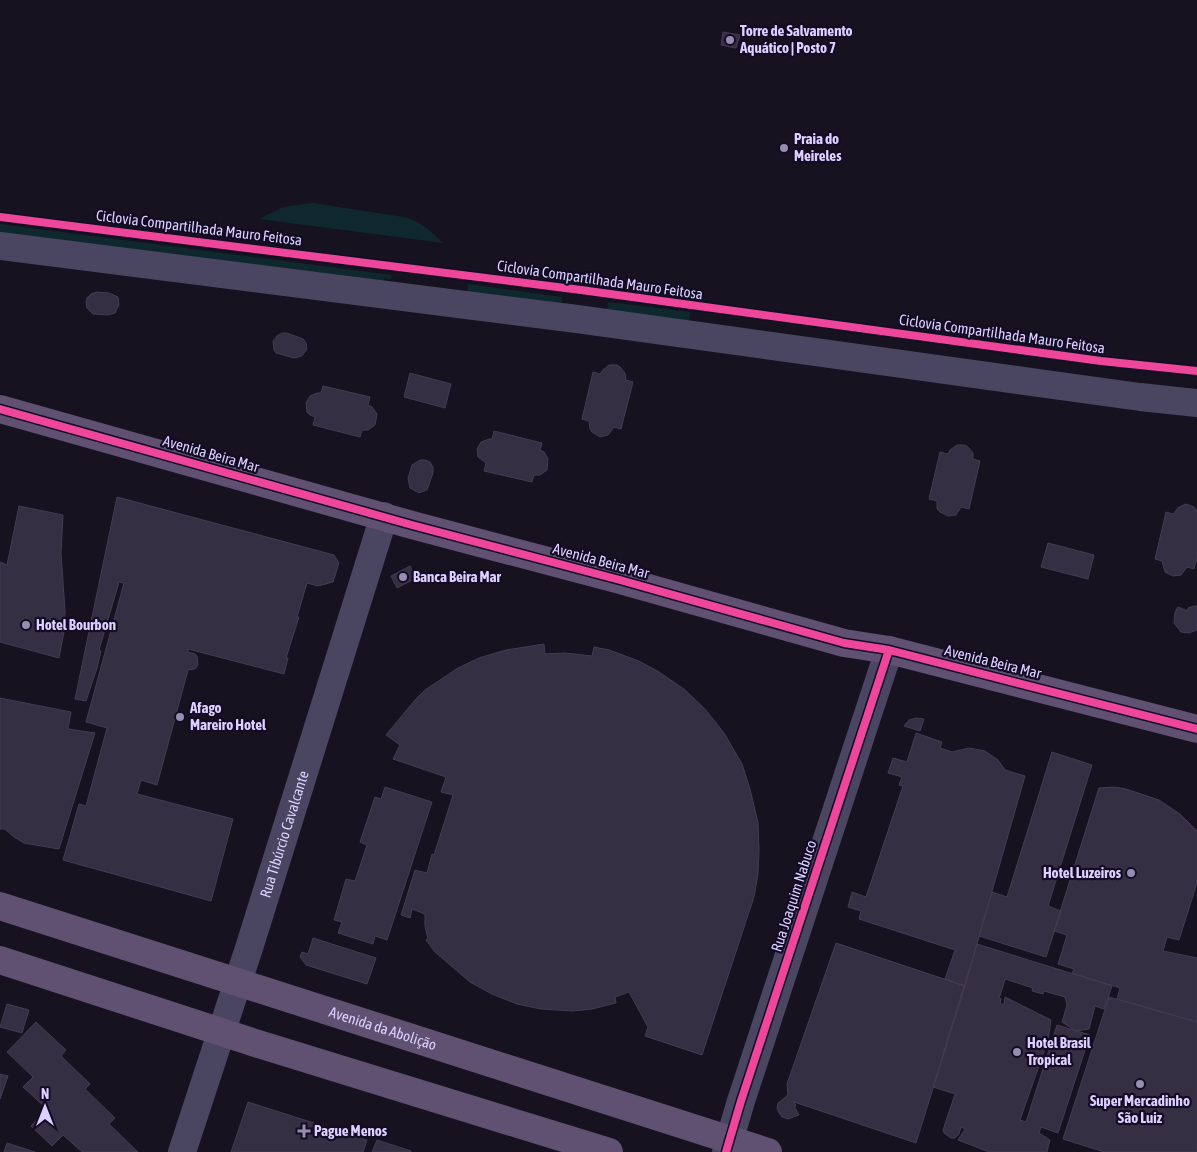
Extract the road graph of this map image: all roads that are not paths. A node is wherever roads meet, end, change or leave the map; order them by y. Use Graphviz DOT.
graph roads {
  1 [pos="0,246"];
  2 [pos="1197,403"];
  3 [pos="0,409"];
  4 [pos="384,516"];
  5 [pos="889,650"];
  6 [pos="1197,729"];
  7 [pos="0,906"];
  8 [pos="0,960"];
  9 [pos="238,982"];
  10 [pos="221,1031"];
  11 [pos="727,1146"];
  12 [pos="182,1152"];
  13 [pos="609,1152"];
  14 [pos="768,1152"];
  1 -- 2 [label="street"];
  3 -- 4 [label="main road, Avenida Beira Mar"];
  4 -- 5 [label="main road, Avenida Beira Mar"];
  4 -- 9 [label="street, Rua Tibúrcio Cavalcante"];
  5 -- 6 [label="main road, Avenida Beira Mar"];
  5 -- 11 [label="street, Rua Joaquim Nabuco"];
  7 -- 9 [label="main road, Avenida da Abolição"];
  8 -- 10 [label="main road"];
  9 -- 10 [label="street, Rua Tibúrcio Cavalcante"];
  9 -- 11 [label="main road, Avenida da Abolição"];
  10 -- 12 [label="street, Rua Tibúrcio Cavalcante"];
  10 -- 13 [label="main road"];
  11 -- 14 [label="main road, Avenida da Abolição"];
}
